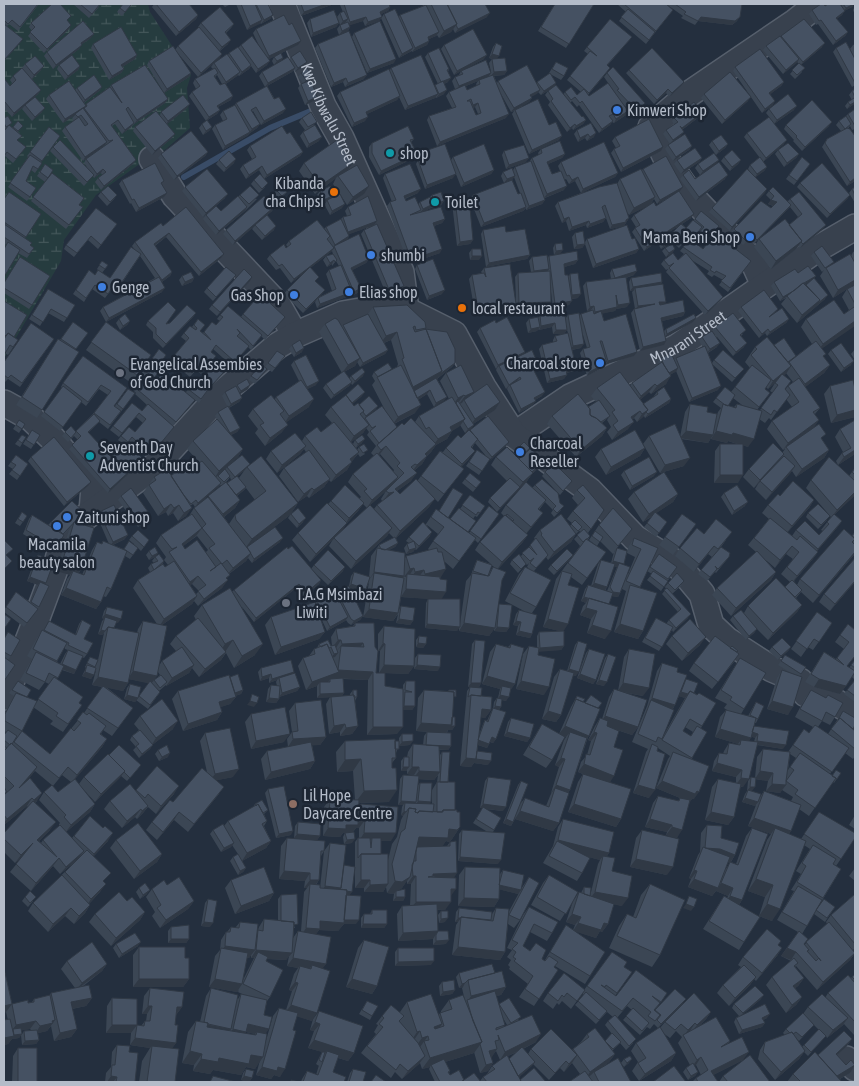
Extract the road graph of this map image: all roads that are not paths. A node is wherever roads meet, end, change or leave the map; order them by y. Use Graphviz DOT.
graph roads {
  1 [pos="282,4"];
  2 [pos="818,4"];
  3 [pos="152,159"];
  4 [pos="855,227"];
  5 [pos="764,285"];
  6 [pos="406,310"];
  7 [pos="295,335"];
  8 [pos="4,404"];
  9 [pos="514,436"];
  10 [pos="92,512"];
  11 [pos="4,697"];
  12 [pos="855,714"];
  1 -- 6 [label="street, Kwa Kibwalu Street"];
  2 -- 5 [label="street"];
  3 -- 7 [label="street"];
  4 -- 5 [label="street, Mnarani Street"];
  5 -- 9 [label="street, Mnarani Street"];
  6 -- 7 [label="street"];
  6 -- 9 [label="street"];
  7 -- 10 [label="street"];
  8 -- 10 [label="street"];
  9 -- 12 [label="street"];
  10 -- 11 [label="street"];
}
